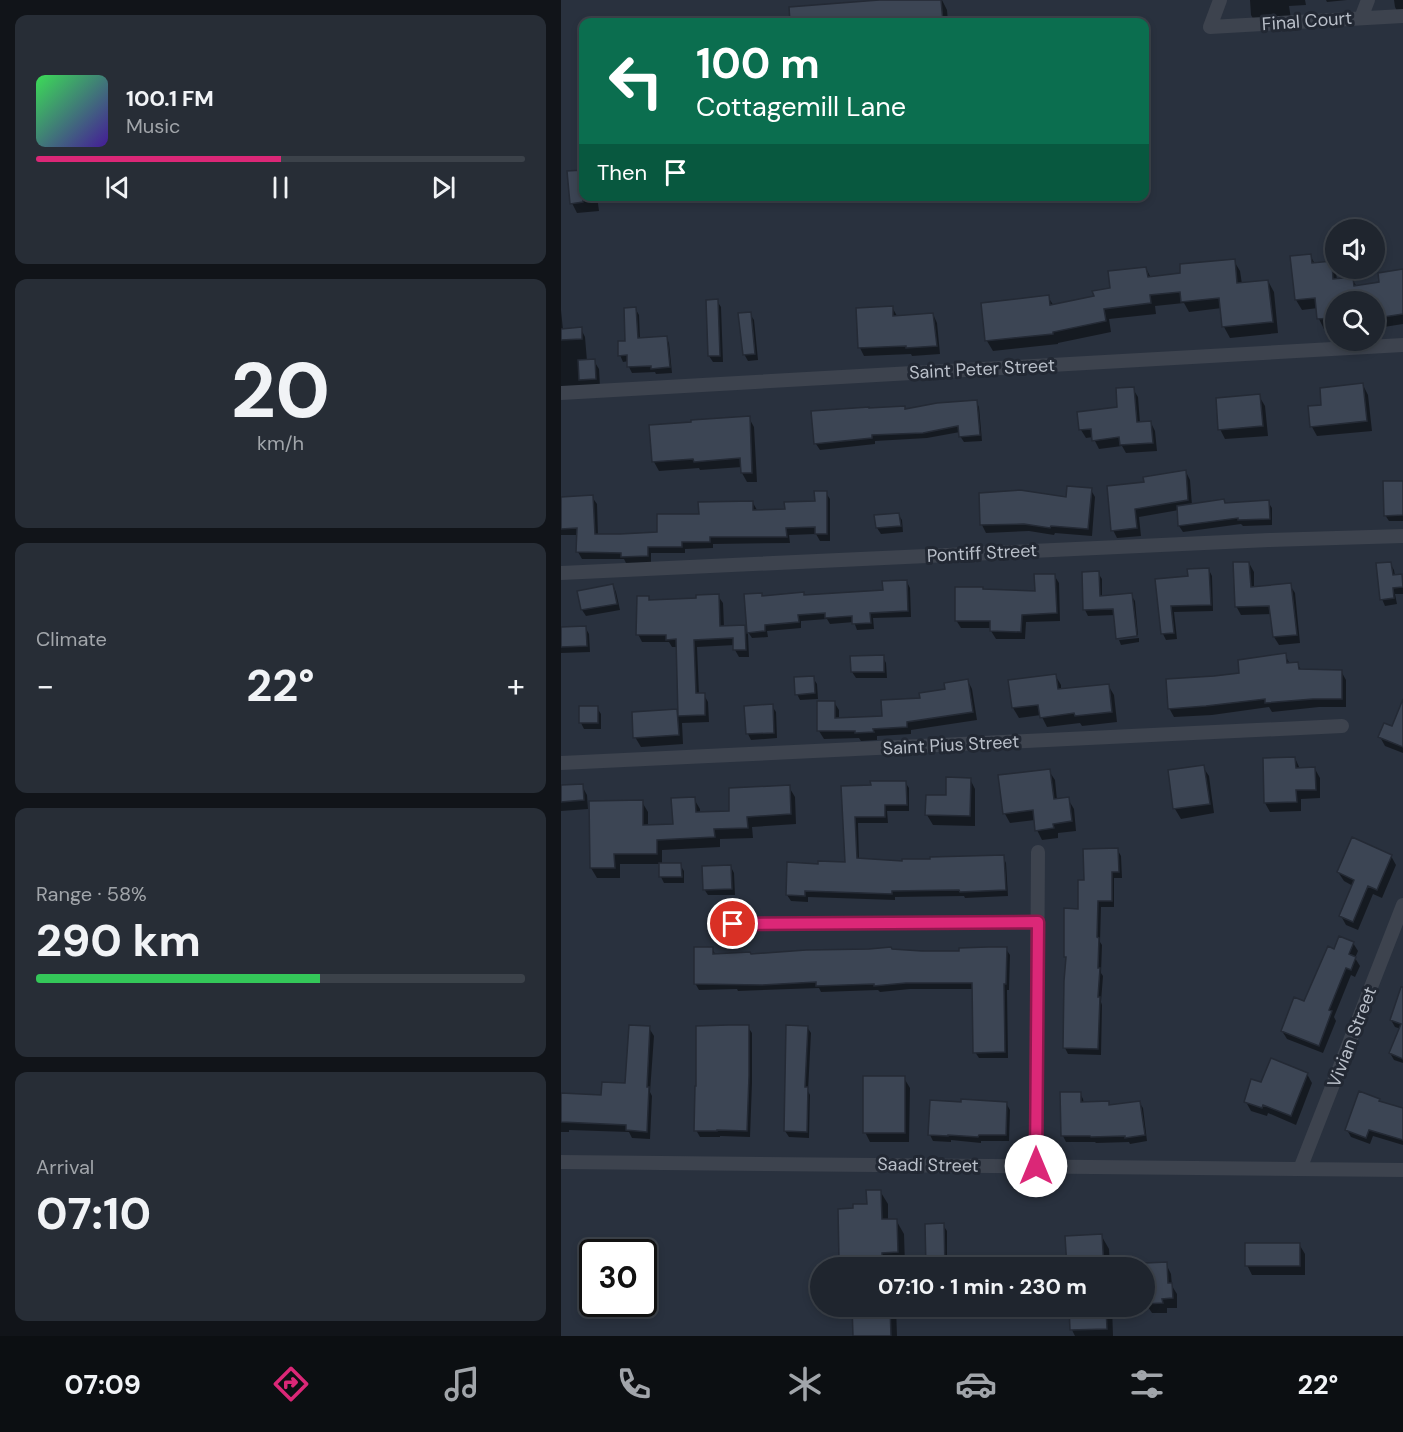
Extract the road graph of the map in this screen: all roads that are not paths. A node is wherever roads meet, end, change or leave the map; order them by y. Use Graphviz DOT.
graph roads {
  1 [pos="1220,0"];
  2 [pos="1368,0"];
  3 [pos="1403,15"];
  4 [pos="1361,18"];
  5 [pos="1403,345"];
  6 [pos="561,393"];
  7 [pos="1403,536"];
  8 [pos="561,573"];
  9 [pos="1342,726"];
  10 [pos="561,763"];
  11 [pos="1038,852"];
  12 [pos="1403,905"];
  13 [pos="1038,922"];
  14 [pos="733,924"];
  15 [pos="561,1162"];
  16 [pos="1036,1166"];
  17 [pos="1300,1168"];
  18 [pos="1403,1170"];
  1 -- 4 [label="street, Final Court"];
  2 -- 4 [label="street"];
  3 -- 4 [label="street, Final Court"];
  5 -- 6 [label="street, Saint Peter Street"];
  7 -- 8 [label="street, Pontiff Street"];
  9 -- 10 [label="street, Saint Pius Street"];
  11 -- 13 [label="street"];
  12 -- 17 [label="street, Vivian Street"];
  13 -- 14 [label="street"];
  13 -- 16 [label="street"];
  15 -- 16 [label="street, Saadi Street"];
  16 -- 17 [label="street, Saadi Street"];
  17 -- 18 [label="street, Saadi Street"];
}
